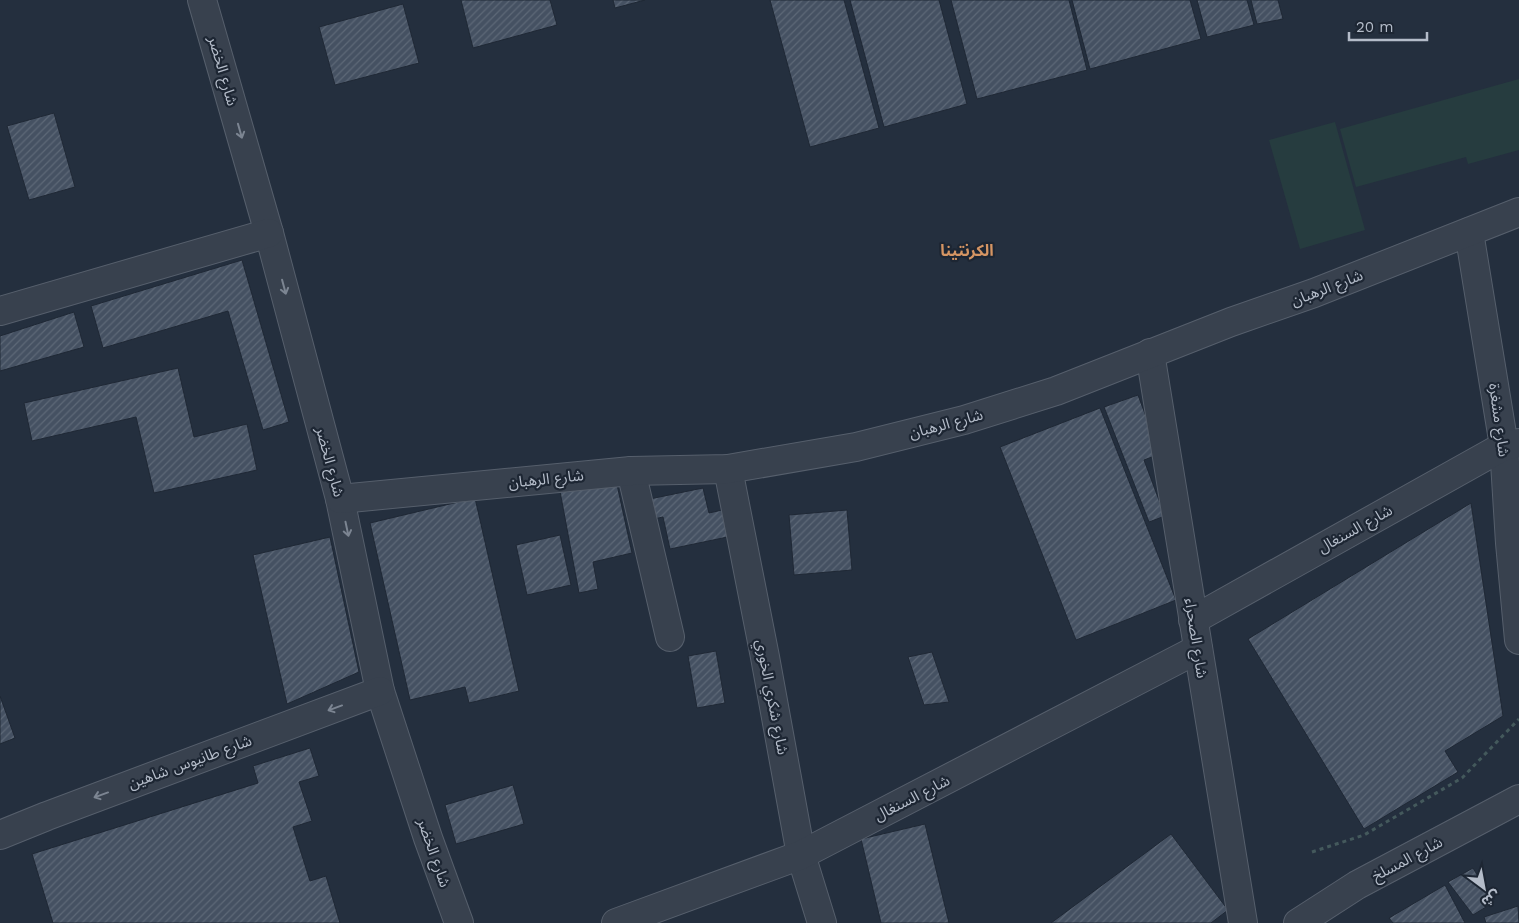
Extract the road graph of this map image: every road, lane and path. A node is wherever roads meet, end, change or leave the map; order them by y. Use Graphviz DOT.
graph roads {
  1 [pos="202,0"];
  2 [pos="1519,212"];
  3 [pos="1469,232"];
  4 [pos="269,233"];
  5 [pos="0,311"];
  6 [pos="1150,353"];
  7 [pos="1512,444"];
  8 [pos="728,469"];
  9 [pos="631,471"];
  10 [pos="340,499"];
  11 [pos="1193,620"];
  12 [pos="670,637"];
  13 [pos="1519,640"];
  14 [pos="1198,649"];
  15 [pos="380,691"];
  16 [pos="1519,719"];
  17 [pos="1519,799"];
  18 [pos="0,835"];
  19 [pos="1312,852"];
  20 [pos="801,855"];
  21 [pos="457,918"];
  22 [pos="616,923"];
  23 [pos="822,923"];
  24 [pos="1243,923"];
  25 [pos="1298,923"];
  1 -- 4 [label="street, شارع الخضر, one-way"];
  2 -- 3 [label="street, شارع الرهبان"];
  3 -- 6 [label="street, شارع الرهبان"];
  3 -- 7 [label="street, شارع مشغرة"];
  4 -- 5 [label="street"];
  4 -- 10 [label="street, شارع الخضر, one-way"];
  6 -- 8 [label="street, شارع الرهبان"];
  6 -- 11 [label="street, شارع الصحراء"];
  7 -- 11 [label="street, شارع السنغال"];
  7 -- 13 [label="street, شارع مشغرة"];
  8 -- 9 [label="street, شارع الرهبان"];
  8 -- 20 [label="street, شارع شكري الخوري"];
  9 -- 10 [label="street, شارع الرهبان"];
  9 -- 12 [label="street"];
  10 -- 15 [label="street, شارع الخضر, one-way"];
  11 -- 14 [label="street, شارع الصحراء"];
  14 -- 20 [label="street, شارع السنغال"];
  14 -- 24 [label="street, شارع الصحراء"];
  15 -- 18 [label="street, شارع طانيوس شاهين, one-way"];
  15 -- 21 [label="street, شارع الخضر"];
  16 -- 19 [label="path"];
  17 -- 25 [label="street, شارع المسلخ"];
  20 -- 22 [label="street, شارع السنغال"];
  20 -- 23 [label="street, شارع شكري الخوري"];
}
